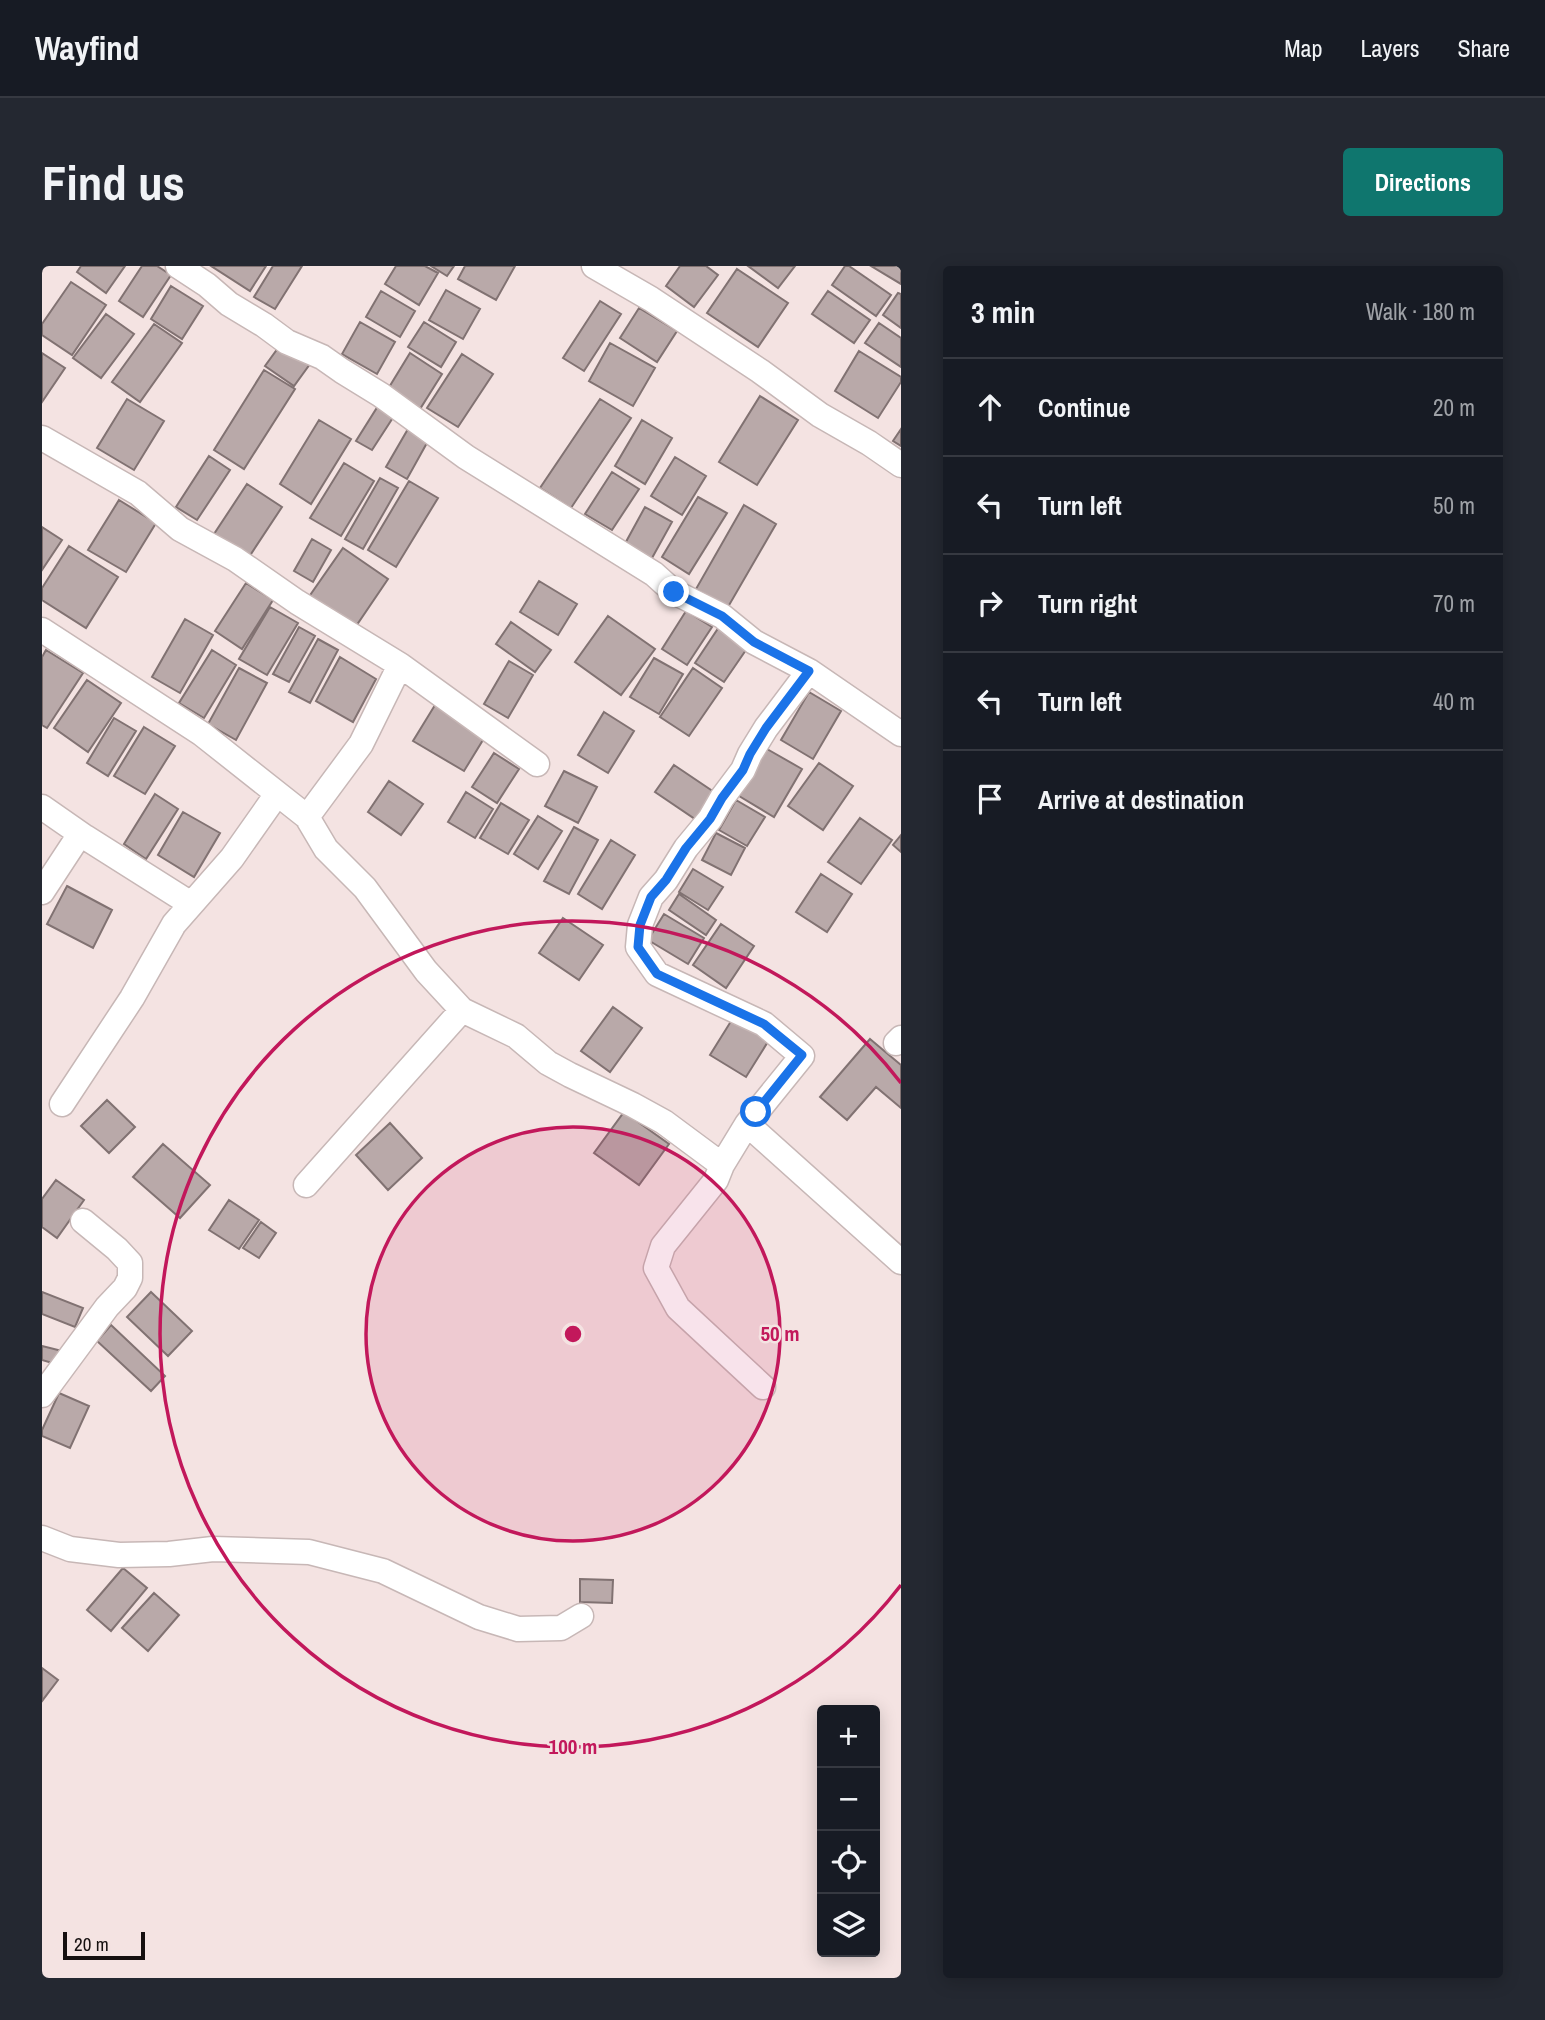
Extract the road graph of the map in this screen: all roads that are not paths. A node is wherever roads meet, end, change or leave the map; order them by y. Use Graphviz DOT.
graph roads {
  1 [pos="177,266"];
  2 [pos="594,266"];
  3 [pos="42,438"];
  4 [pos="901,465"];
  5 [pos="42,630"];
  6 [pos="400,665"];
  7 [pos="809,671"];
  8 [pos="901,734"];
  9 [pos="537,764"];
  10 [pos="277,794"];
  11 [pos="42,807"];
  12 [pos="307,817"];
  13 [pos="80,834"];
  14 [pos="42,891"];
  15 [pos="191,904"];
  16 [pos="462,1010"];
  17 [pos="62,1104"];
  18 [pos="747,1124"];
  19 [pos="722,1165"];
  20 [pos="306,1185"];
  21 [pos="83,1221"];
  22 [pos="901,1262"];
  23 [pos="763,1387"];
  24 [pos="42,1395"];
  25 [pos="42,1538"];
  26 [pos="582,1616"];
  1 -- 7 [label="street"];
  2 -- 4 [label="street"];
  3 -- 6 [label="street"];
  5 -- 10 [label="street"];
  6 -- 9 [label="street"];
  6 -- 12 [label="street"];
  7 -- 8 [label="street"];
  7 -- 18 [label="street"];
  10 -- 12 [label="street"];
  10 -- 15 [label="street"];
  11 -- 13 [label="street"];
  12 -- 16 [label="street"];
  13 -- 14 [label="street"];
  13 -- 15 [label="street"];
  15 -- 17 [label="street"];
  16 -- 19 [label="street"];
  16 -- 20 [label="street"];
  18 -- 19 [label="street"];
  18 -- 22 [label="street"];
  19 -- 23 [label="street"];
  21 -- 24 [label="street"];
  25 -- 26 [label="street"];
}
